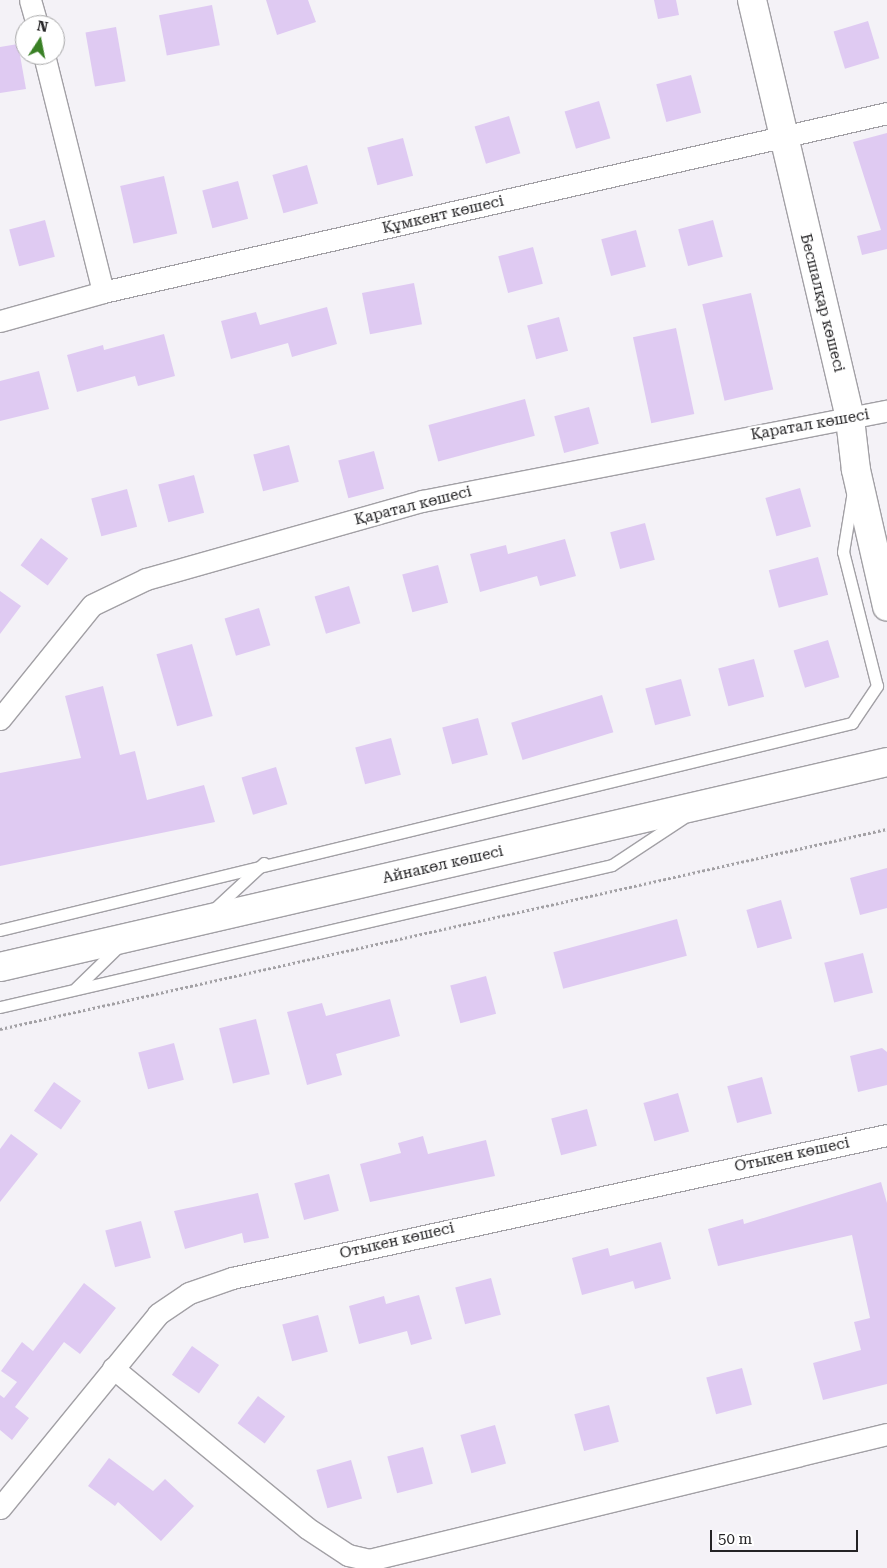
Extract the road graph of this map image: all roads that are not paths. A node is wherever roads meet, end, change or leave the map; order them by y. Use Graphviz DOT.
graph roads {
  1 [pos="30,0"];
  2 [pos="752,0"];
  3 [pos="34,15"];
  4 [pos="46,65"];
  5 [pos="887,113"];
  6 [pos="782,137"];
  7 [pos="103,292"];
  8 [pos="0,321"];
  9 [pos="887,411"];
  10 [pos="850,420"];
  11 [pos="856,470"];
  12 [pos="867,520"];
  13 [pos="887,540"];
  14 [pos="887,607"];
  15 [pos="0,719"];
  16 [pos="887,762"];
  17 [pos="704,804"];
  18 [pos="265,862"];
  19 [pos="201,921"];
  20 [pos="0,930"];
  21 [pos="126,938"];
  22 [pos="0,967"];
  23 [pos="76,988"];
  24 [pos="0,1007"];
  25 [pos="887,1135"];
  26 [pos="113,1368"];
  27 [pos="887,1434"];
  28 [pos="0,1508"];
  1 -- 3 [label="street"];
  2 -- 6 [label="main road, Бесшалқар көшесі"];
  4 -- 7 [label="street"];
  5 -- 6 [label="street, Құмкент көшесі"];
  6 -- 7 [label="street, Құмкент көшесі"];
  6 -- 10 [label="main road, Бесшалқар көшесі"];
  7 -- 8 [label="street, Құмкент көшесі"];
  9 -- 10 [label="street, Қаратал көшесі"];
  10 -- 11 [label="main road, Бесшалқар көшесі"];
  10 -- 15 [label="street, Қаратал көшесі"];
  11 -- 12 [label="main road, Бесшалқар көшесі"];
  11 -- 18 [label="lane"];
  12 -- 13 [label="street"];
  12 -- 14 [label="main road, Бесшалқар көшесі"];
  16 -- 17 [label="main road, Айнакөл көшесі"];
  17 -- 19 [label="main road, Айнакөл көшесі"];
  17 -- 23 [label="lane"];
  18 -- 19 [label="lane"];
  18 -- 20 [label="lane"];
  19 -- 21 [label="main road, Айнакөл көшесі"];
  21 -- 22 [label="main road, Айнакөл көшесі"];
  21 -- 23 [label="lane"];
  23 -- 24 [label="lane"];
  25 -- 26 [label="street, Отыкен көшесі"];
  26 -- 27 [label="street"];
  26 -- 28 [label="street, Отыкен көшесі"];
}
